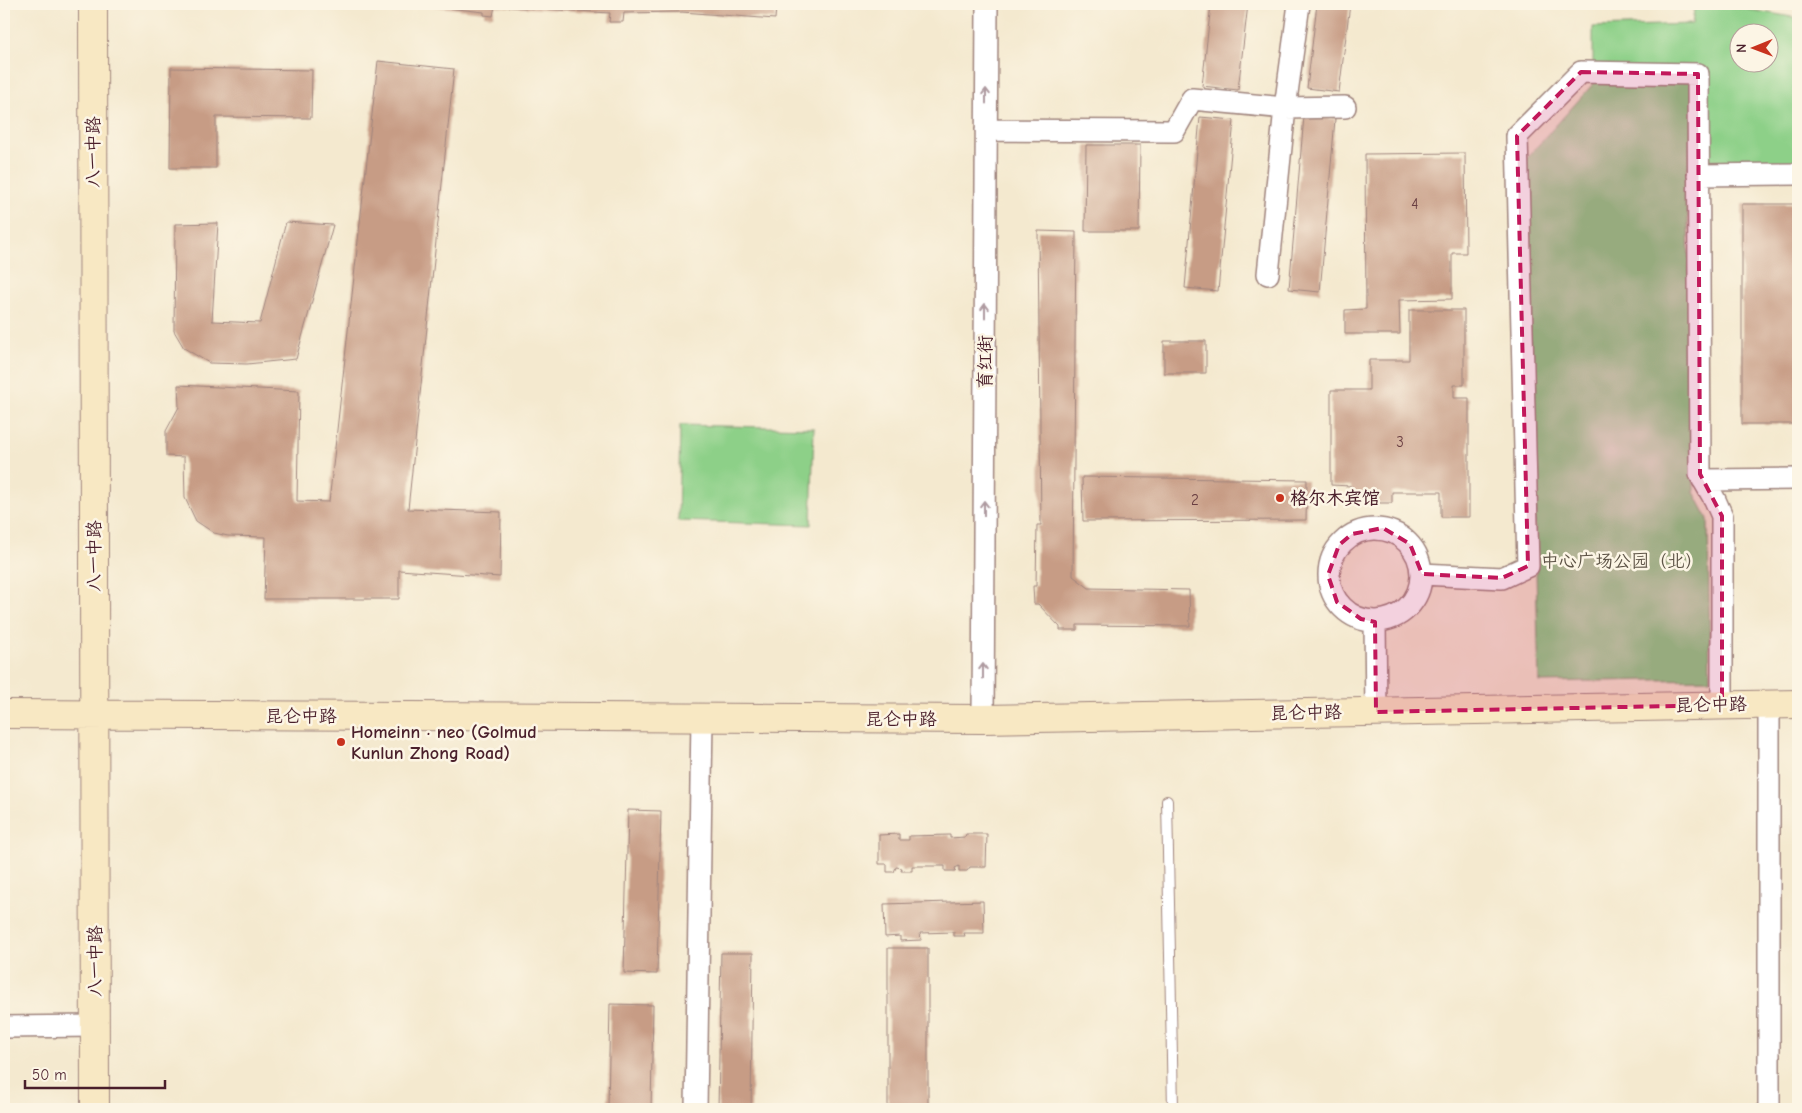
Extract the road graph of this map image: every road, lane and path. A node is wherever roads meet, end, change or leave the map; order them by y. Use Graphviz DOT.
graph roads {
  1 [pos="93,4"];
  2 [pos="987,4"];
  3 [pos="1299,4"];
  4 [pos="1345,106"];
  5 [pos="1284,108"];
  6 [pos="986,130"];
  7 [pos="1798,174"];
  8 [pos="1698,175"];
  9 [pos="1268,274"];
  10 [pos="1798,479"];
  11 [pos="1703,480"];
  12 [pos="1422,574"];
  13 [pos="1375,622"];
  14 [pos="1769,704"];
  15 [pos="1798,704"];
  16 [pos="1722,705"];
  17 [pos="1376,712"];
  18 [pos="4,714"];
  19 [pos="95,715"];
  20 [pos="702,718"];
  21 [pos="983,719"];
  22 [pos="1166,801"];
  23 [pos="95,1026"];
  24 [pos="4,1027"];
  25 [pos="95,1109"];
  26 [pos="696,1109"];
  27 [pos="1173,1109"];
  28 [pos="1769,1109"];
  1 -- 19 [label="main road, 八一中路"];
  6 -- 2 [label="street, 育红街, one-way"];
  3 -- 5 [label="street"];
  4 -- 5 [label="street"];
  5 -- 6 [label="street"];
  5 -- 9 [label="street"];
  21 -- 6 [label="street, 育红街, one-way"];
  7 -- 8 [label="street"];
  8 -- 11 [label="street"];
  8 -- 12 [label="street"];
  10 -- 11 [label="street"];
  11 -- 16 [label="street"];
  12 -- 13 [label="street"];
  12 -- 13 [label="street"];
  13 -- 17 [label="street"];
  14 -- 15 [label="main road, 昆仑中路"];
  14 -- 16 [label="main road, 昆仑中路"];
  14 -- 28 [label="street"];
  16 -- 17 [label="main road, 昆仑中路"];
  17 -- 21 [label="main road, 昆仑中路"];
  18 -- 19 [label="main road, 昆仑中路"];
  19 -- 20 [label="main road, 昆仑中路"];
  19 -- 23 [label="main road, 八一中路"];
  20 -- 21 [label="main road, 昆仑中路"];
  20 -- 26 [label="street"];
  22 -- 27 [label="lane"];
  23 -- 24 [label="street"];
  23 -- 25 [label="main road, 八一中路"];
}
